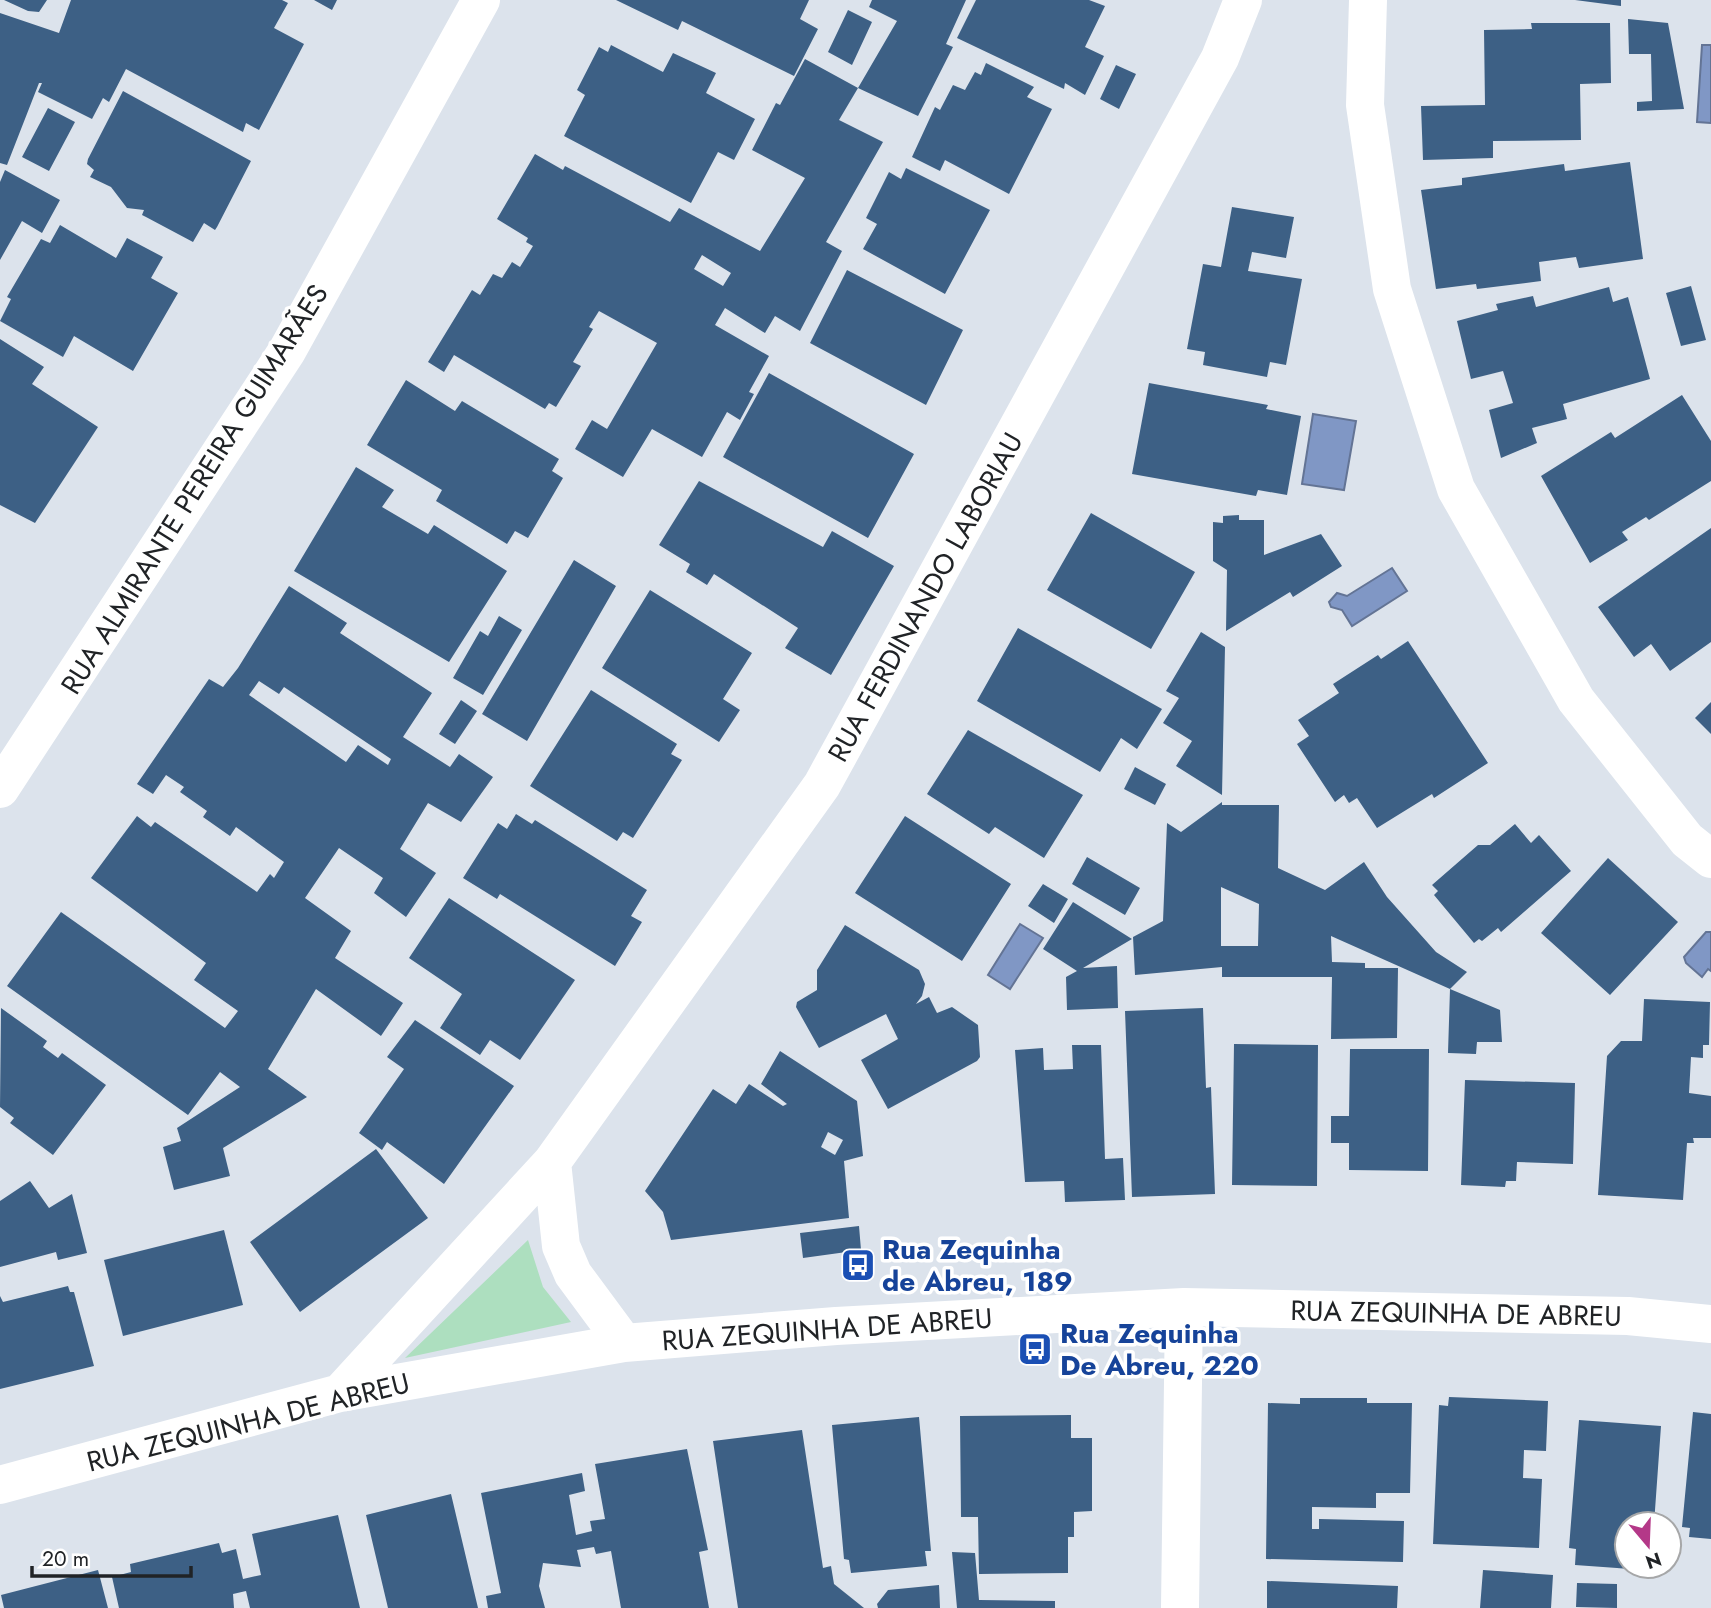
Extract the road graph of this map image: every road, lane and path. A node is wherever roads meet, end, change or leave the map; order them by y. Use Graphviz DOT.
graph roads {
  1 [pos="481,0"];
  2 [pos="1243,0"];
  3 [pos="1368,0"];
  4 [pos="0,789"];
  5 [pos="1711,859"];
  6 [pos="552,1162"];
  7 [pos="1184,1307"];
  8 [pos="1711,1324"];
  9 [pos="624,1343"];
  10 [pos="340,1393"];
  11 [pos="0,1485"];
  12 [pos="1180,1608"];
  1 -- 4 [label="street, RUA ALMIRANTE PEREIRA GUIMARÃES"];
  2 -- 6 [label="street, RUA FERDINANDO LABORIAU"];
  3 -- 5 [label="street"];
  6 -- 9 [label="street"];
  6 -- 10 [label="street, RUA FERDINANDO LABORIAU"];
  7 -- 8 [label="street, RUA ZEQUINHA DE ABREU"];
  7 -- 9 [label="street, RUA ZEQUINHA DE ABREU"];
  7 -- 12 [label="street"];
  9 -- 10 [label="street, RUA ZEQUINHA DE ABREU"];
  10 -- 11 [label="street, RUA ZEQUINHA DE ABREU"];
}
